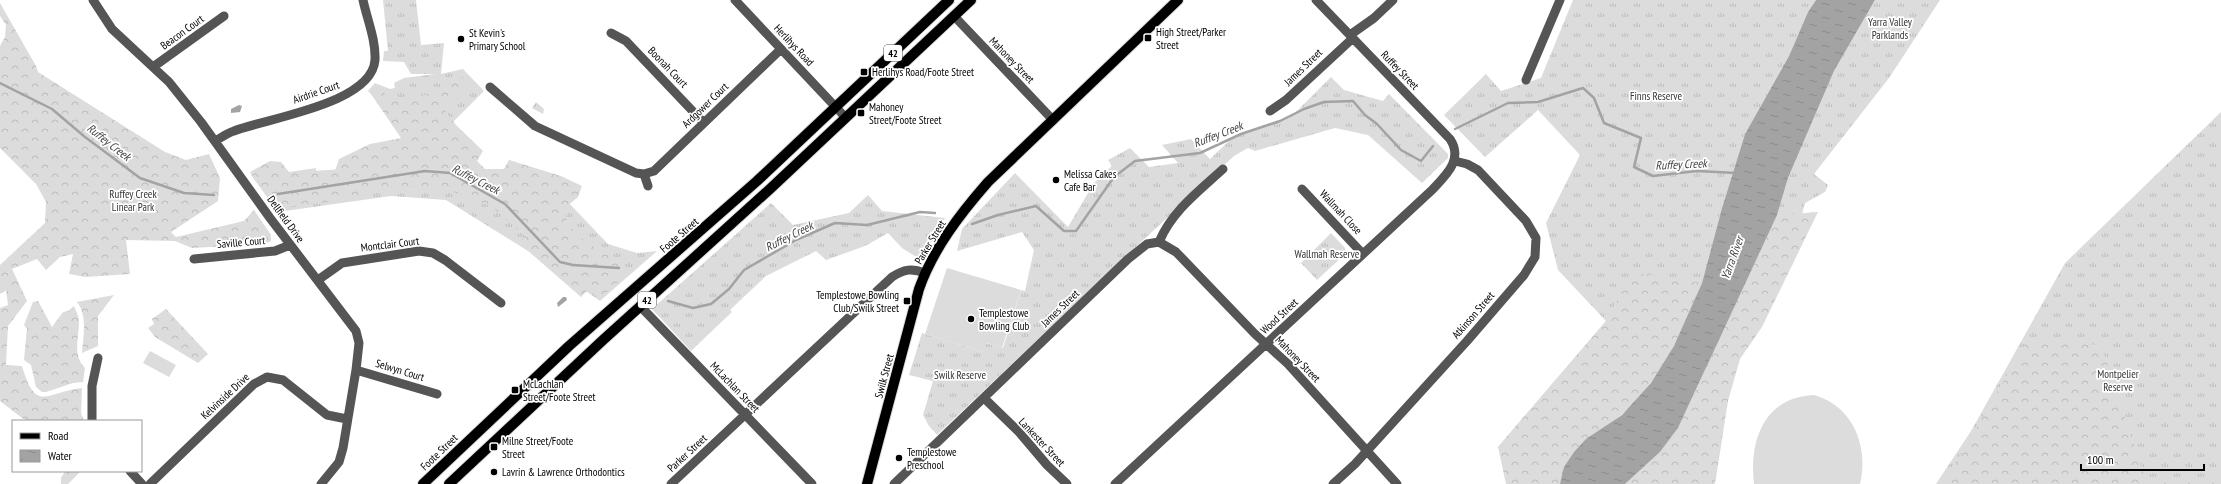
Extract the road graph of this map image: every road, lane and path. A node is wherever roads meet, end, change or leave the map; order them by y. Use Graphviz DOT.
graph roads {
  1 [pos="93,0"];
  2 [pos="363,0"];
  3 [pos="735,0"];
  4 [pos="949,0"];
  5 [pos="971,0"];
  6 [pos="1178,0"];
  7 [pos="1316,0"];
  8 [pos="1392,0"];
  9 [pos="1560,0"];
  10 [pos="224,16"];
  11 [pos="954,16"];
  12 [pos="611,33"];
  13 [pos="1352,38"];
  14 [pos="781,49"];
  15 [pos="153,67"];
  16 [pos="1526,80"];
  17 [pos="490,87"];
  18 [pos="836,107"];
  19 [pos="1270,111"];
  20 [pos="846,118"];
  21 [pos="1053,120"];
  22 [pos="704,123"];
  23 [pos="215,141"];
  24 [pos="1455,161"];
  25 [pos="1223,169"];
  26 [pos="644,174"];
  27 [pos="648,186"];
  28 [pos="1302,189"];
  29 [pos="1159,242"];
  30 [pos="290,245"];
  31 [pos="1362,253"];
  32 [pos="194,259"];
  33 [pos="925,273"];
  34 [pos="318,280"];
  35 [pos="629,294"];
  36 [pos="501,303"];
  37 [pos="640,306"];
  38 [pos="1267,343"];
  39 [pos="98,358"];
  40 [pos="356,370"];
  41 [pos="437,394"];
  42 [pos="984,398"];
  43 [pos="746,415"];
  44 [pos="347,419"];
  45 [pos="92,420"];
  46 [pos="1366,451"];
  47 [pos="131,472"];
  48 [pos="427,483"];
  49 [pos="142,484"];
  50 [pos="150,484"];
  51 [pos="321,484"];
  52 [pos="449,484"];
  53 [pos="671,484"];
  54 [pos="812,484"];
  55 [pos="867,484"];
  56 [pos="894,484"];
  57 [pos="1067,484"];
  58 [pos="1115,484"];
  59 [pos="1333,484"];
  60 [pos="1397,484"];
  1 -- 15 [label="street, Dellfield Drive"];
  2 -- 23 [label="street, Airdrie Court"];
  3 -- 14 [label="street, Herlihys Road"];
  4 -- 18 [label="main road, Foote Street / 42"];
  5 -- 11 [label="main road, 42"];
  6 -- 21 [label="main road, Parker Street"];
  7 -- 13 [label="street, Ruffey Street"];
  8 -- 13 [label="street, James Street"];
  9 -- 16 [label="street"];
  10 -- 15 [label="street, Beacon Court"];
  11 -- 20 [label="main road, 42"];
  11 -- 21 [label="street, Mahoney Street"];
  12 -- 22 [label="street, Boonah Court"];
  13 -- 19 [label="street, James Street"];
  13 -- 24 [label="street, Ruffey Street"];
  14 -- 18 [label="street, Herlihys Road"];
  14 -- 22 [label="street, Ardgower Court"];
  15 -- 23 [label="street, Dellfield Drive"];
  17 -- 26 [label="street"];
  18 -- 20 [label="street, Herlihys Road"];
  18 -- 35 [label="main road, Foote Street / 42"];
  20 -- 37 [label="main road, 42"];
  21 -- 33 [label="main road, Parker Street"];
  22 -- 26 [label="street, Ardgower Court"];
  23 -- 30 [label="street, Dellfield Drive"];
  24 -- 31 [label="street, Wood Street"];
  24 -- 46 [label="street, Atkinson Street"];
  25 -- 29 [label="street"];
  26 -- 27 [label="street"];
  28 -- 31 [label="street, Wallmah Close"];
  29 -- 38 [label="street, Mahoney Street"];
  29 -- 42 [label="street, James Street"];
  30 -- 32 [label="street, Saville Court"];
  30 -- 34 [label="street, Dellfield Drive"];
  31 -- 38 [label="street, Wood Street"];
  33 -- 43 [label="street, Parker Street"];
  33 -- 55 [label="main road, Swilk Street"];
  34 -- 36 [label="street, Montclair Court"];
  34 -- 40 [label="street, Dellfield Drive"];
  35 -- 37 [label="main road"];
  35 -- 48 [label="main road, Foote Street / 42"];
  37 -- 43 [label="street, McLachlan Street"];
  37 -- 52 [label="main road, 42"];
  38 -- 46 [label="street, Mahoney Street"];
  38 -- 58 [label="street, Wood Street"];
  39 -- 45 [label="street"];
  40 -- 41 [label="street, Selwyn Court"];
  40 -- 44 [label="street, Dellfield Drive"];
  42 -- 56 [label="street, James Street"];
  42 -- 57 [label="street, Lankester Street"];
  43 -- 53 [label="street, Parker Street"];
  43 -- 54 [label="street, McLachlan Street"];
  44 -- 50 [label="street, Kelvinside Drive"];
  44 -- 51 [label="street, Dellfield Drive"];
  46 -- 59 [label="street, Atkinson Street"];
  46 -- 60 [label="street, Mahoney Street"];
  47 -- 49 [label="street"];
}
